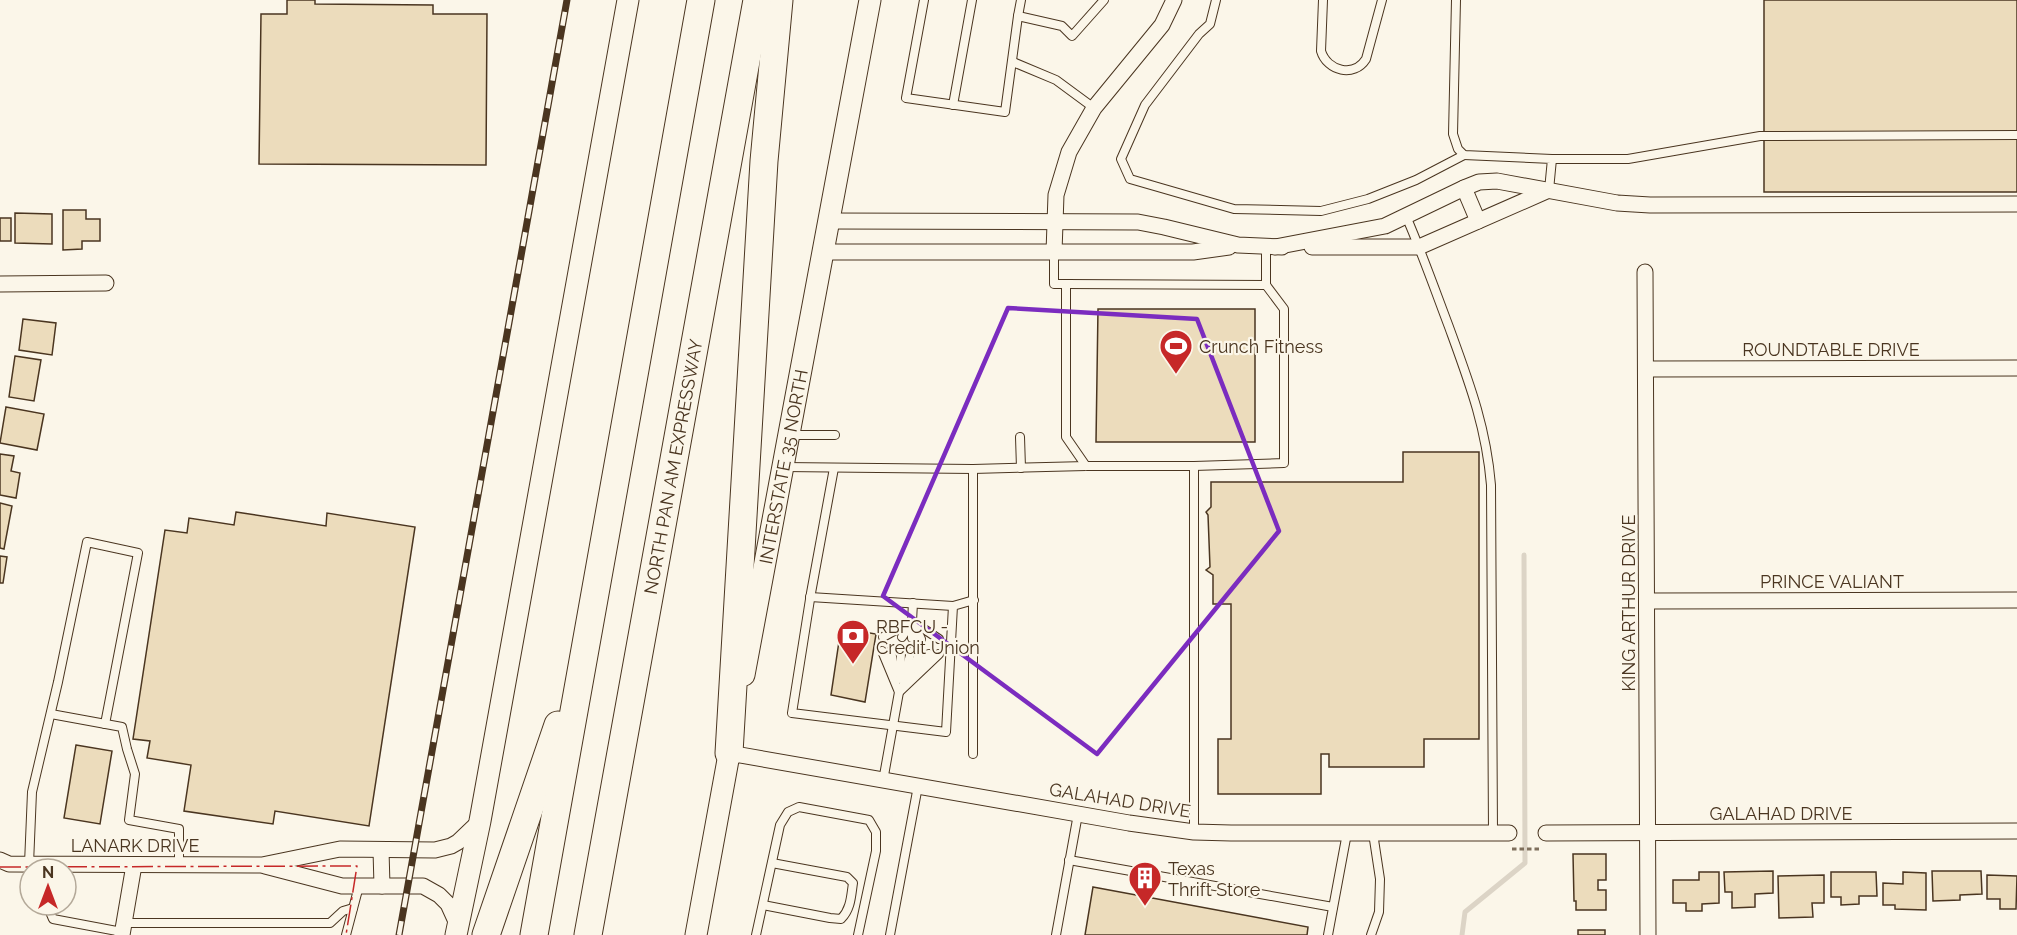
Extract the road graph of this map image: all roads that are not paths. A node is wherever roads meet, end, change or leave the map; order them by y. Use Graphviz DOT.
graph roads {
  1 [pos="628,0"];
  2 [pos="701,0"];
  3 [pos="757,0"];
  4 [pos="779,0"];
  5 [pos="870,0"];
  6 [pos="924,0"];
  7 [pos="972,0"];
  8 [pos="1021,0"];
  9 [pos="1104,0"];
  10 [pos="1174,0"];
  11 [pos="1216,0"];
  12 [pos="1323,0"];
  13 [pos="1382,0"];
  14 [pos="1456,0"];
  15 [pos="1018,16"];
  16 [pos="1013,62"];
  17 [pos="953,105"];
  18 [pos="1094,108"];
  19 [pos="2017,135"];
  20 [pos="1464,154"];
  21 [pos="1552,159"];
  22 [pos="1464,188"];
  23 [pos="1549,190"];
  24 [pos="2017,204"];
  25 [pos="1406,216"];
  26 [pos="829,221"];
  27 [pos="1478,221"];
  28 [pos="1055,222"];
  29 [pos="1238,246"];
  30 [pos="1270,247"];
  31 [pos="1419,247"];
  32 [pos="823,252"];
  33 [pos="1054,252"];
  34 [pos="1646,272"];
  35 [pos="106,283"];
  36 [pos="0,284"];
  37 [pos="1066,284"];
  38 [pos="1266,285"];
  39 [pos="2017,368"];
  40 [pos="1646,369"];
  41 [pos="789,435"];
  42 [pos="835,435"];
  43 [pos="1020,437"];
  44 [pos="1086,466"];
  45 [pos="1194,466"];
  46 [pos="783,467"];
  47 [pos="834,468"];
  48 [pos="1021,468"];
  49 [pos="973,469"];
  50 [pos="810,597"];
  51 [pos="974,600"];
  52 [pos="2017,600"];
  53 [pos="1647,602"];
  54 [pos="913,603"];
  55 [pos="953,606"];
  56 [pos="591,618"];
  57 [pos="912,621"];
  58 [pos="887,637"];
  59 [pos="902,637"];
  60 [pos="912,638"];
  61 [pos="925,639"];
  62 [pos="939,639"];
  63 [pos="887,651"];
  64 [pos="901,652"];
  65 [pos="910,652"];
  66 [pos="924,653"];
  67 [pos="939,654"];
  68 [pos="899,692"];
  69 [pos="51,714"];
  70 [pos="105,724"];
  71 [pos="894,726"];
  72 [pos="729,753"];
  73 [pos="973,754"];
  74 [pos="884,781"];
  75 [pos="918,786"];
  76 [pos="1078,814"];
  77 [pos="480,821"];
  78 [pos="2017,831"];
  79 [pos="1194,832"];
  80 [pos="1347,833"];
  81 [pos="1373,833"];
  82 [pos="1493,833"];
  83 [pos="1509,833"];
  84 [pos="1546,833"];
  85 [pos="1647,833"];
  86 [pos="381,850"];
  87 [pos="29,857"];
  88 [pos="1070,860"];
  89 [pos="772,863"];
  90 [pos="134,865"];
  91 [pos="179,865"];
  92 [pos="262,865"];
  93 [pos="78,866"];
  94 [pos="359,886"];
  95 [pos="382,886"];
  96 [pos="763,905"];
  97 [pos="1333,907"];
  98 [pos="353,908"];
  99 [pos="52,917"];
  100 [pos="123,930"];
  101 [pos="457,931"];
  102 [pos="699,934"];
  103 [pos="346,935"];
  104 [pos="486,935"];
  105 [pos="534,935"];
  106 [pos="588,935"];
  107 [pos="756,935"];
  108 [pos="858,935"];
  109 [pos="890,935"];
  110 [pos="1056,935"];
  111 [pos="1328,935"];
  112 [pos="1371,935"];
  113 [pos="1648,935"];
  1 -- 77 [label="main road"];
  2 -- 56 [label="highway"];
  3 -- 106 [label="highway, NORTH PAN AM EXPRESSWAY"];
  4 -- 72 [label="highway"];
  5 -- 26 [label="main road, INTERSTATE 35 NORTH"];
  6 -- 17 [label="lane"];
  7 -- 17 [label="lane"];
  8 -- 15 [label="lane"];
  9 -- 15 [label="lane"];
  10 -- 18 [label="street"];
  11 -- 20 [label="lane"];
  12 -- 13 [label="lane"];
  14 -- 20 [label="lane"];
  15 -- 16 [label="lane"];
  16 -- 17 [label="lane"];
  16 -- 18 [label="lane"];
  18 -- 28 [label="street"];
  19 -- 21 [label="lane"];
  20 -- 21 [label="lane"];
  21 -- 23 [label="lane"];
  22 -- 23 [label="street"];
  22 -- 25 [label="street"];
  22 -- 27 [label="street"];
  23 -- 24 [label="street"];
  23 -- 27 [label="street"];
  25 -- 30 [label="street"];
  25 -- 31 [label="lane"];
  26 -- 28 [label="street"];
  26 -- 32 [label="main road, INTERSTATE 35 NORTH"];
  27 -- 31 [label="street"];
  28 -- 29 [label="street"];
  28 -- 33 [label="street"];
  29 -- 30 [label="street"];
  29 -- 33 [label="street"];
  30 -- 31 [label="street"];
  30 -- 38 [label="lane"];
  31 -- 82 [label="lane"];
  32 -- 33 [label="street"];
  32 -- 41 [label="main road, INTERSTATE 35 NORTH"];
  33 -- 37 [label="lane"];
  34 -- 40 [label="street, KING ARTHUR DRIVE"];
  35 -- 36 [label="street"];
  37 -- 38 [label="lane"];
  37 -- 44 [label="lane"];
  38 -- 45 [label="lane"];
  39 -- 40 [label="street, ROUNDTABLE DRIVE"];
  40 -- 53 [label="street, KING ARTHUR DRIVE"];
  41 -- 42 [label="lane"];
  41 -- 46 [label="main road, INTERSTATE 35 NORTH"];
  43 -- 48 [label="lane"];
  44 -- 45 [label="lane"];
  44 -- 48 [label="lane"];
  45 -- 79 [label="lane"];
  46 -- 47 [label="lane"];
  46 -- 72 [label="main road, INTERSTATE 35 NORTH"];
  47 -- 49 [label="lane"];
  47 -- 50 [label="lane"];
  48 -- 49 [label="lane"];
  49 -- 51 [label="lane"];
  50 -- 54 [label="lane"];
  50 -- 71 [label="lane"];
  51 -- 55 [label="lane"];
  51 -- 73 [label="lane"];
  52 -- 53 [label="street, PRINCE VALIANT"];
  53 -- 85 [label="street, KING ARTHUR DRIVE"];
  54 -- 55 [label="lane"];
  54 -- 57 [label="lane"];
  55 -- 71 [label="lane"];
  56 -- 104 [label="highway"];
  56 -- 105 [label="highway"];
  57 -- 58 [label="lane"];
  57 -- 59 [label="lane"];
  57 -- 60 [label="lane"];
  57 -- 61 [label="lane"];
  57 -- 62 [label="lane"];
  63 -- 68 [label="lane"];
  64 -- 68 [label="lane"];
  65 -- 68 [label="lane"];
  66 -- 68 [label="lane"];
  67 -- 68 [label="lane"];
  68 -- 71 [label="lane"];
  69 -- 70 [label="lane"];
  69 -- 70 [label="lane"];
  69 -- 87 [label="lane"];
  70 -- 91 [label="lane"];
  71 -- 74 [label="lane"];
  72 -- 74 [label="street, GALAHAD DRIVE"];
  72 -- 102 [label="main road, INTERSTATE 35 NORTH"];
  74 -- 75 [label="street, GALAHAD DRIVE"];
  75 -- 76 [label="street, GALAHAD DRIVE"];
  75 -- 109 [label="lane"];
  76 -- 79 [label="street, GALAHAD DRIVE"];
  76 -- 88 [label="lane"];
  77 -- 86 [label="street, LANARK DRIVE"];
  77 -- 101 [label="main road"];
  78 -- 85 [label="street, GALAHAD DRIVE"];
  79 -- 80 [label="street, GALAHAD DRIVE"];
  80 -- 81 [label="street, GALAHAD DRIVE"];
  80 -- 97 [label="lane"];
  81 -- 82 [label="street, GALAHAD DRIVE"];
  81 -- 112 [label="lane"];
  82 -- 83 [label="street, GALAHAD DRIVE"];
  84 -- 85 [label="street, GALAHAD DRIVE"];
  85 -- 113 [label="street, KING ARTHUR DRIVE"];
  86 -- 92 [label="street, LANARK DRIVE"];
  86 -- 95 [label="street"];
  88 -- 97 [label="lane"];
  88 -- 110 [label="lane"];
  89 -- 96 [label="lane"];
  89 -- 96 [label="lane"];
  89 -- 108 [label="lane"];
  90 -- 91 [label="street, LANARK DRIVE"];
  90 -- 93 [label="street, LANARK DRIVE"];
  90 -- 100 [label="street"];
  91 -- 92 [label="street, LANARK DRIVE"];
  92 -- 94 [label="street, LANARK DRIVE"];
  94 -- 95 [label="street, LANARK DRIVE"];
  94 -- 98 [label="lane"];
  95 -- 101 [label="street, LANARK DRIVE"];
  96 -- 107 [label="lane"];
  97 -- 111 [label="lane"];
  98 -- 100 [label="lane"];
  98 -- 103 [label="lane"];
  99 -- 100 [label="lane"];
}
